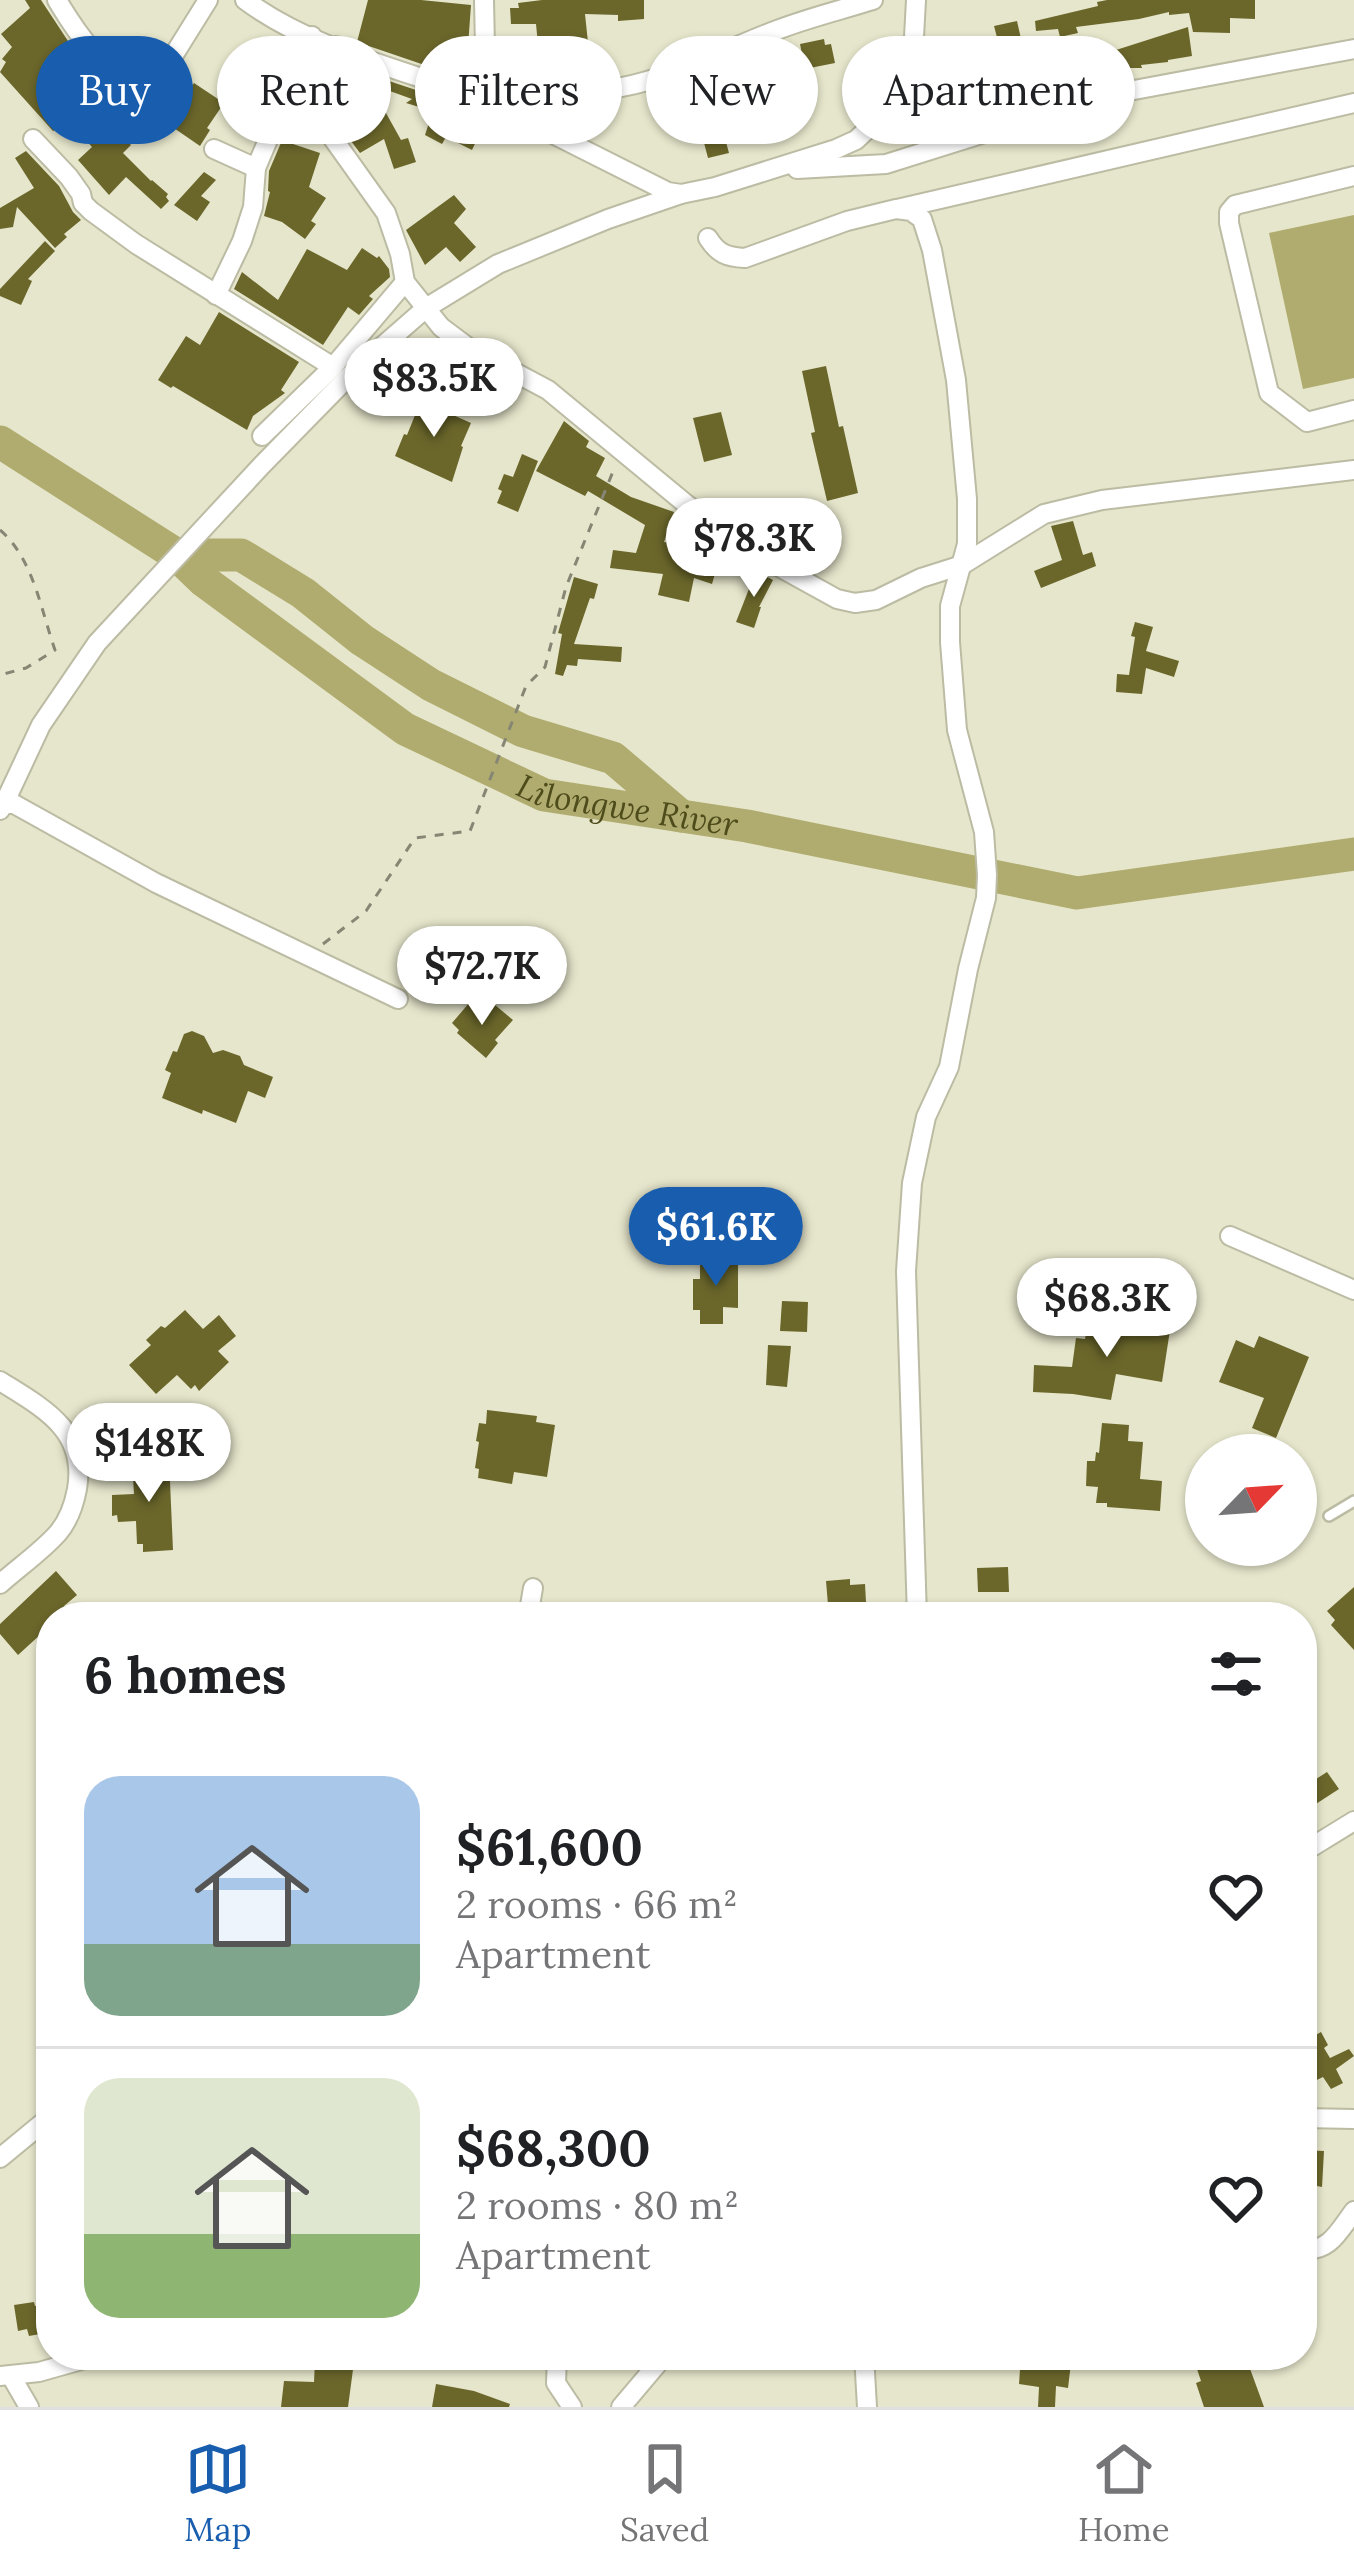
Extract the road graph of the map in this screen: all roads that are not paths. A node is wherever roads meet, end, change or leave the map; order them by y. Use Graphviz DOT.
graph roads {
  1 [pos="57,0"];
  2 [pos="208,0"];
  3 [pos="245,0"];
  4 [pos="484,0"];
  5 [pos="873,0"];
  6 [pos="916,0"];
  7 [pos="312,36"];
  8 [pos="485,36"];
  9 [pos="1354,49"];
  10 [pos="622,87"];
  11 [pos="1354,103"];
  12 [pos="33,139"];
  13 [pos="266,144"];
  14 [pos="337,144"];
  15 [pos="569,144"];
  16 [pos="214,149"];
  17 [pos="256,168"];
  18 [pos="769,170"];
  19 [pos="1354,176"];
  20 [pos="681,194"];
  21 [pos="896,209"];
  22 [pos="708,238"];
  23 [pos="405,282"];
  24 [pos="216,295"];
  25 [pos="426,308"];
  26 [pos="333,367"];
  27 [pos="1354,410"];
  28 [pos="262,436"];
  29 [pos="1354,470"];
  30 [pos="962,565"];
  31 [pos="2,807"];
  32 [pos="398,999"];
  33 [pos="1230,1236"];
  34 [pos="1354,1290"];
  35 [pos="0,1381"];
  36 [pos="1354,1501"];
  37 [pos="1329,1516"];
  38 [pos="0,1584"];
  39 [pos="533,1588"];
  40 [pos="531,1602"];
  41 [pos="917,1602"];
  42 [pos="1354,1821"];
  43 [pos="1317,1844"];
  44 [pos="1317,2118"];
  45 [pos="1354,2119"];
  46 [pos="36,2128"];
  47 [pos="0,2158"];
  48 [pos="1354,2211"];
  49 [pos="1317,2251"];
  50 [pos="46,2370"];
  51 [pos="556,2370"];
  52 [pos="652,2370"];
  53 [pos="865,2370"];
  54 [pos="5,2376"];
  55 [pos="29,2407"];
  56 [pos="572,2407"];
  57 [pos="621,2407"];
  58 [pos="867,2407"];
  1 -- 2 [label="street"];
  3 -- 7 [label="street"];
  4 -- 8 [label="street"];
  5 -- 10 [label="street"];
  6 -- 18 [label="street"];
  9 -- 18 [label="street"];
  11 -- 21 [label="street"];
  12 -- 24 [label="street"];
  13 -- 17 [label="street"];
  14 -- 23 [label="street"];
  15 -- 20 [label="street"];
  16 -- 17 [label="street"];
  17 -- 24 [label="street"];
  18 -- 20 [label="street"];
  19 -- 27 [label="street"];
  20 -- 25 [label="street"];
  21 -- 22 [label="street"];
  21 -- 30 [label="street"];
  23 -- 25 [label="street"];
  23 -- 26 [label="street"];
  24 -- 26 [label="street"];
  25 -- 30 [label="street"];
  25 -- 31 [label="street"];
  26 -- 28 [label="street"];
  29 -- 30 [label="street"];
  30 -- 41 [label="street"];
  31 -- 32 [label="street"];
  33 -- 34 [label="street"];
  35 -- 38 [label="street"];
  36 -- 37 [label="lane"];
  39 -- 40 [label="street"];
  42 -- 43 [label="street"];
  44 -- 45 [label="street"];
  46 -- 47 [label="street"];
  48 -- 49 [label="street"];
  50 -- 54 [label="street"];
  51 -- 56 [label="street"];
  52 -- 57 [label="street"];
  53 -- 58 [label="street"];
  54 -- 55 [label="street"];
}
